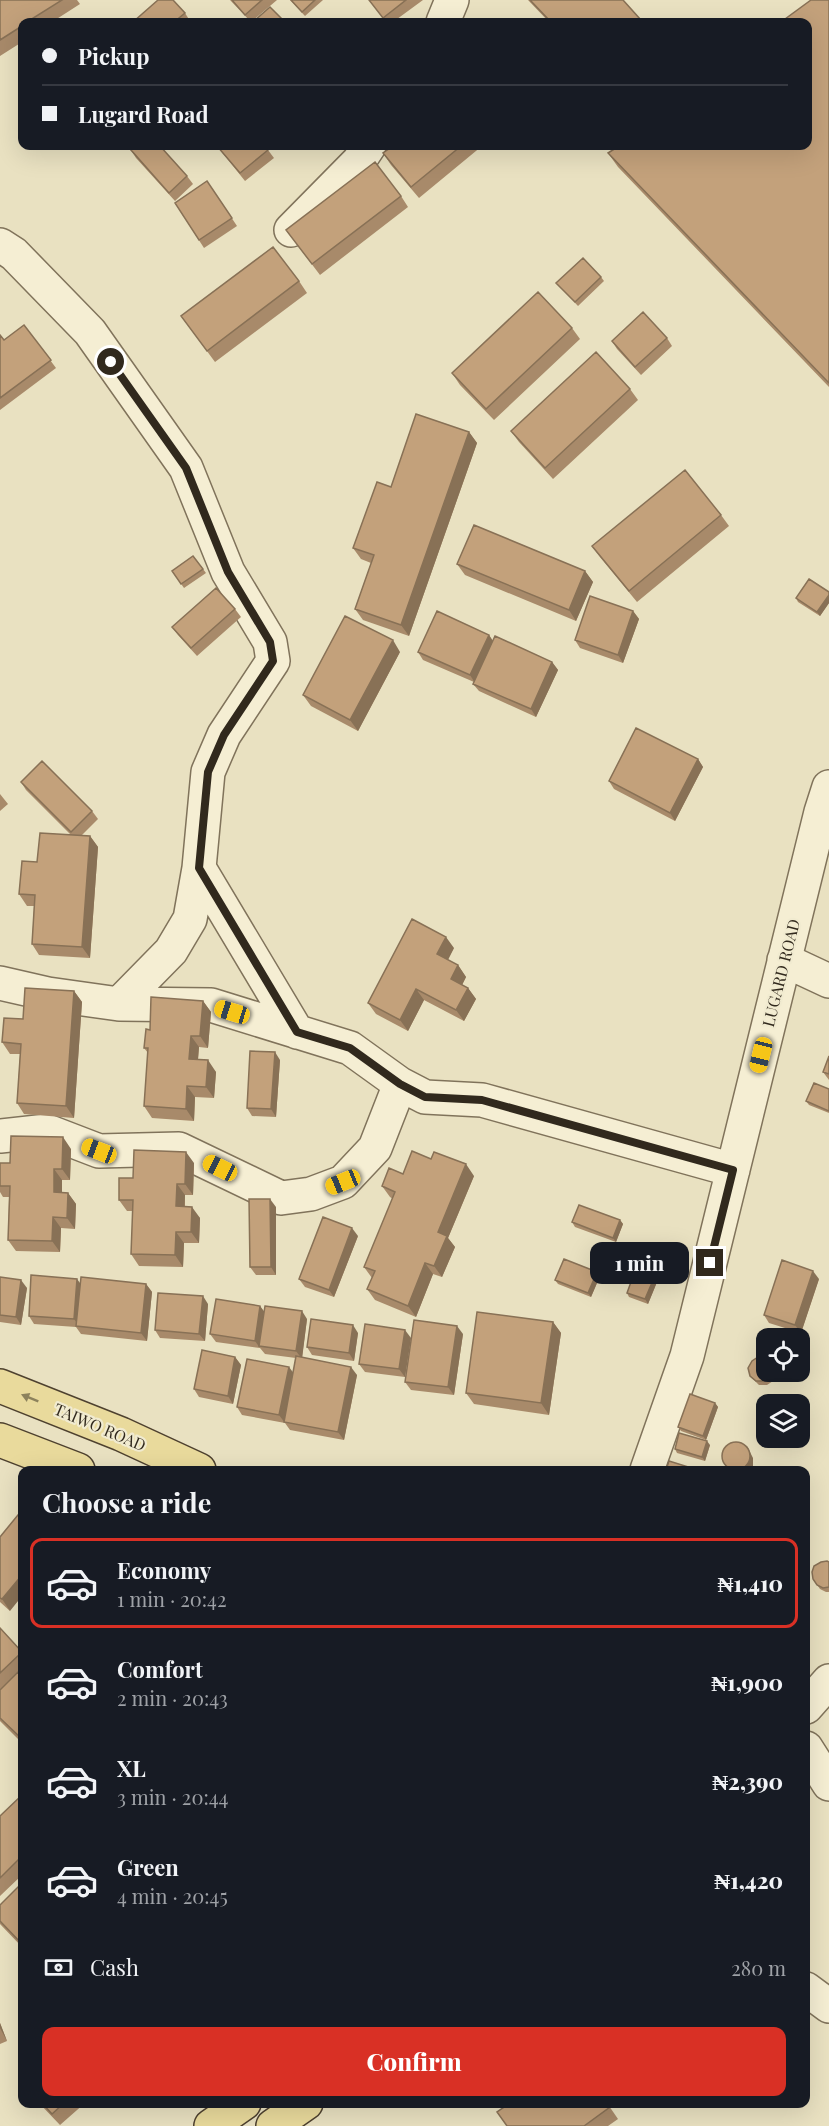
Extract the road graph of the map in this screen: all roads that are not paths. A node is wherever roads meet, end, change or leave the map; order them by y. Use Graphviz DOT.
graph roads {
  1 [pos="452,0"];
  2 [pos="445,18"];
  3 [pos="366,150"];
  4 [pos="291,230"];
  5 [pos="0,245"];
  6 [pos="829,787"];
  7 [pos="199,868"];
  8 [pos="784,960"];
  9 [pos="829,981"];
  10 [pos="0,983"];
  11 [pos="119,1004"];
  12 [pos="297,1032"];
  13 [pos="400,1084"];
  14 [pos="0,1136"];
  15 [pos="733,1170"];
  16 [pos="0,1386"];
  17 [pos="0,1440"];
  18 [pos="68,1466"];
  19 [pos="190,1466"];
  20 [pos="647,1466"];
  21 [pos="829,1681"];
  22 [pos="810,1702"];
  23 [pos="810,1754"];
  24 [pos="829,1784"];
  25 [pos="237,2108"];
  26 [pos="299,2108"];
  27 [pos="211,2126"];
  28 [pos="273,2126"];
  1 -- 2 [label="street"];
  3 -- 4 [label="street"];
  5 -- 7 [label="street"];
  6 -- 8 [label="street, LUGARD ROAD"];
  7 -- 11 [label="street"];
  7 -- 12 [label="street"];
  8 -- 9 [label="street"];
  8 -- 15 [label="street, LUGARD ROAD"];
  10 -- 11 [label="street"];
  11 -- 12 [label="street"];
  12 -- 13 [label="street"];
  13 -- 14 [label="street"];
  13 -- 15 [label="street"];
  15 -- 20 [label="street, LUGARD ROAD"];
  19 -- 16 [label="main road, TAIWO ROAD, one-way"];
  17 -- 18 [label="main road"];
  21 -- 22 [label="street"];
  23 -- 24 [label="street"];
  25 -- 27 [label="main road"];
  26 -- 28 [label="main road"];
}
